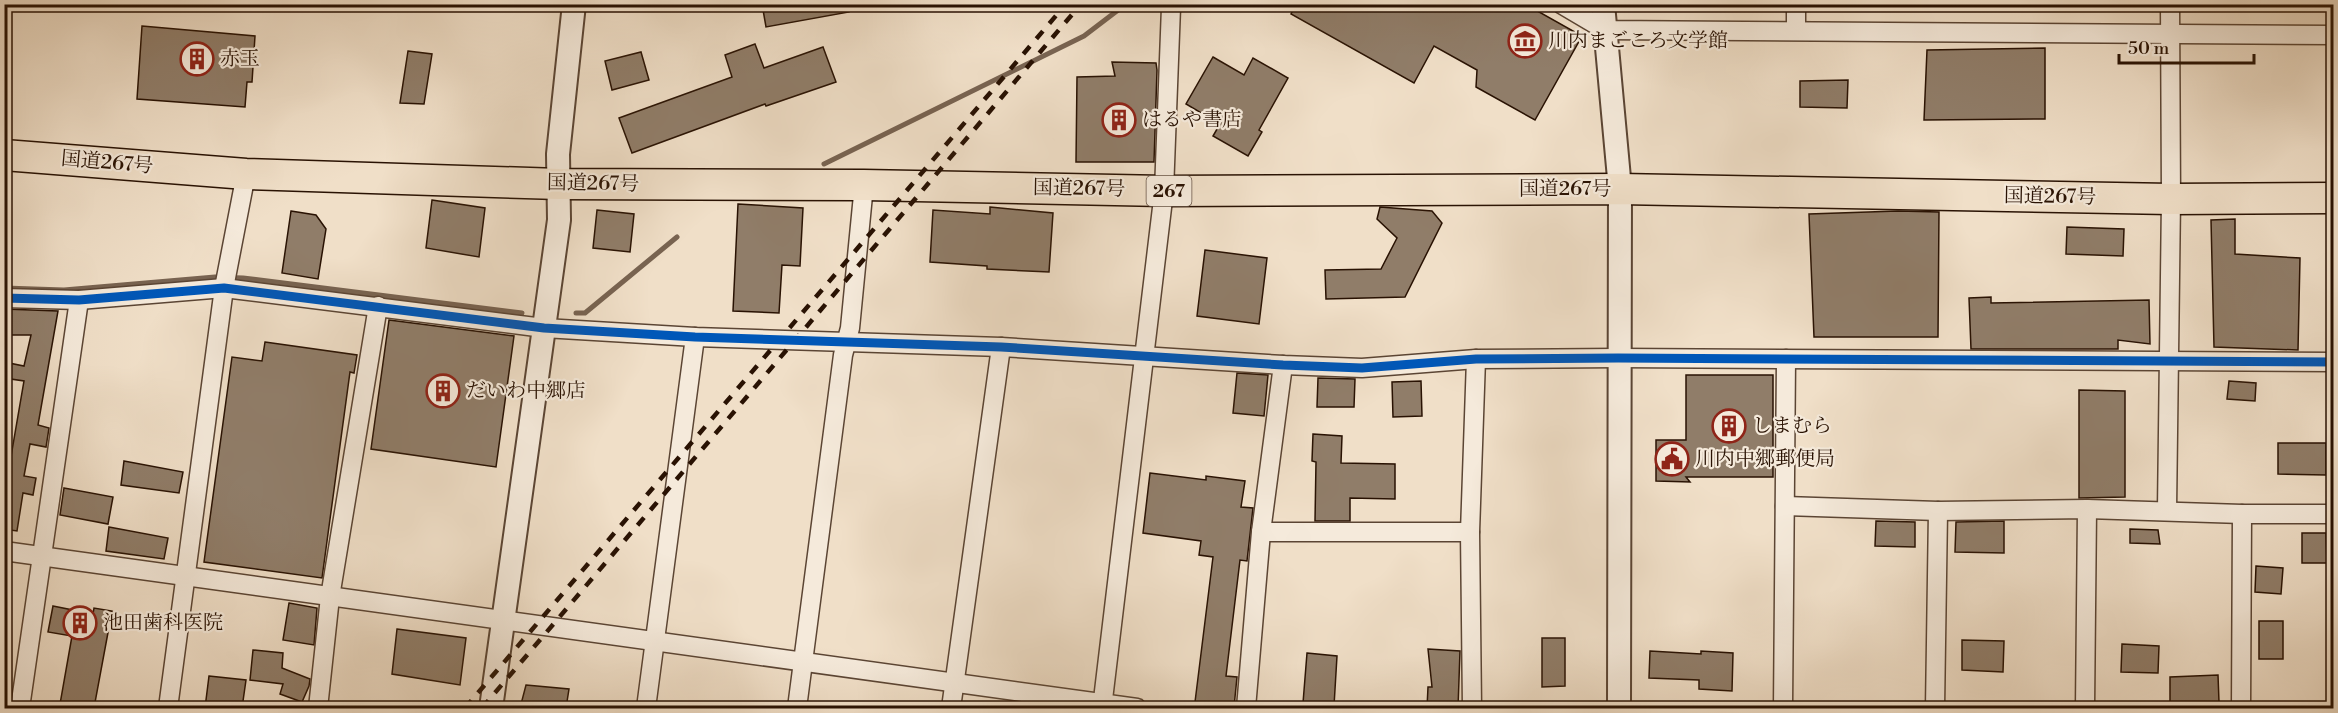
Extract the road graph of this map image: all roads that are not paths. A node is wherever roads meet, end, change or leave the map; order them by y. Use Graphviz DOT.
graph roads {
  1 [pos="574,4"];
  2 [pos="1175,4"];
  3 [pos="1561,4"];
  4 [pos="1603,4"];
  5 [pos="1796,4"];
  6 [pos="2170,4"];
  7 [pos="1796,29"];
  8 [pos="1605,30"];
  9 [pos="2171,34"];
  10 [pos="2334,34"];
  11 [pos="4,155"];
  12 [pos="246,174"];
  13 [pos="559,184"];
  14 [pos="864,185"];
  15 [pos="1620,189"];
  16 [pos="1164,191"];
  17 [pos="2334,198"];
  18 [pos="2171,199"];
  19 [pos="225,281"];
  20 [pos="4,298"];
  21 [pos="79,300"];
  22 [pos="378,306"];
  23 [pos="544,328"];
  24 [pos="695,338"];
  25 [pos="846,343"];
  26 [pos="1001,347"];
  27 [pos="1144,355"];
  28 [pos="1618,357"];
  29 [pos="1476,359"];
  30 [pos="1786,359"];
  31 [pos="2169,360"];
  32 [pos="2334,362"];
  33 [pos="1283,365"];
  34 [pos="1785,506"];
  35 [pos="2087,509"];
  36 [pos="2166,510"];
  37 [pos="1938,511"];
  38 [pos="2242,514"];
  39 [pos="2334,514"];
  40 [pos="1262,532"];
  41 [pos="1470,532"];
  42 [pos="4,551"];
  43 [pos="41,557"];
  44 [pos="186,577"];
  45 [pos="330,597"];
  46 [pos="504,621"];
  47 [pos="656,642"];
  48 [pos="804,663"];
  49 [pos="954,685"];
  50 [pos="1102,706"];
  51 [pos="20,708"];
  52 [pos="168,708"];
  53 [pos="318,708"];
  54 [pos="491,708"];
  55 [pos="646,708"];
  56 [pos="797,708"];
  57 [pos="951,708"];
  58 [pos="1137,708"];
  59 [pos="1246,708"];
  60 [pos="1472,708"];
  61 [pos="1619,708"];
  62 [pos="1783,708"];
  63 [pos="1935,708"];
  64 [pos="2085,708"];
  65 [pos="2241,708"];
  1 -- 13 [label="street"];
  2 -- 16 [label="street"];
  3 -- 8 [label="street"];
  4 -- 8 [label="street"];
  5 -- 7 [label="street"];
  6 -- 9 [label="street"];
  7 -- 8 [label="street"];
  7 -- 9 [label="street"];
  8 -- 15 [label="street"];
  9 -- 10 [label="street"];
  9 -- 18 [label="street"];
  11 -- 12 [label="highway, 国道267号 / 267"];
  12 -- 13 [label="highway, 国道267号 / 267"];
  12 -- 19 [label="street"];
  13 -- 14 [label="highway, 国道267号 / 267"];
  13 -- 23 [label="street"];
  14 -- 16 [label="highway, 国道267号 / 267"];
  14 -- 25 [label="street"];
  15 -- 16 [label="highway, 国道267号 / 267"];
  15 -- 18 [label="highway, 国道267号 / 267"];
  15 -- 28 [label="street"];
  16 -- 27 [label="street"];
  17 -- 18 [label="highway, 国道267号 / 267"];
  18 -- 31 [label="street"];
  19 -- 21 [label="street"];
  19 -- 22 [label="street"];
  19 -- 44 [label="street"];
  20 -- 21 [label="street"];
  21 -- 43 [label="street"];
  22 -- 23 [label="street"];
  22 -- 45 [label="street"];
  23 -- 24 [label="street"];
  23 -- 46 [label="street"];
  24 -- 25 [label="street"];
  24 -- 47 [label="street"];
  25 -- 26 [label="street"];
  25 -- 48 [label="street"];
  26 -- 27 [label="street"];
  26 -- 49 [label="street"];
  27 -- 33 [label="street"];
  27 -- 50 [label="street"];
  28 -- 29 [label="street"];
  28 -- 30 [label="street"];
  28 -- 61 [label="street"];
  29 -- 33 [label="street"];
  29 -- 41 [label="street"];
  30 -- 31 [label="street"];
  30 -- 34 [label="street"];
  31 -- 32 [label="street"];
  31 -- 36 [label="street"];
  33 -- 40 [label="street"];
  34 -- 37 [label="street"];
  34 -- 62 [label="street"];
  35 -- 36 [label="street"];
  35 -- 37 [label="street"];
  35 -- 64 [label="street"];
  36 -- 38 [label="street"];
  37 -- 63 [label="street"];
  38 -- 39 [label="street"];
  38 -- 65 [label="street"];
  40 -- 41 [label="street"];
  40 -- 59 [label="street"];
  41 -- 60 [label="street"];
  42 -- 43 [label="street"];
  43 -- 44 [label="street"];
  43 -- 51 [label="street"];
  44 -- 45 [label="street"];
  44 -- 52 [label="street"];
  45 -- 46 [label="street"];
  45 -- 53 [label="street"];
  46 -- 47 [label="street"];
  46 -- 54 [label="street"];
  47 -- 48 [label="street"];
  47 -- 55 [label="street"];
  48 -- 49 [label="street"];
  48 -- 56 [label="street"];
  49 -- 50 [label="street"];
  49 -- 57 [label="street"];
  50 -- 58 [label="street"];
}
